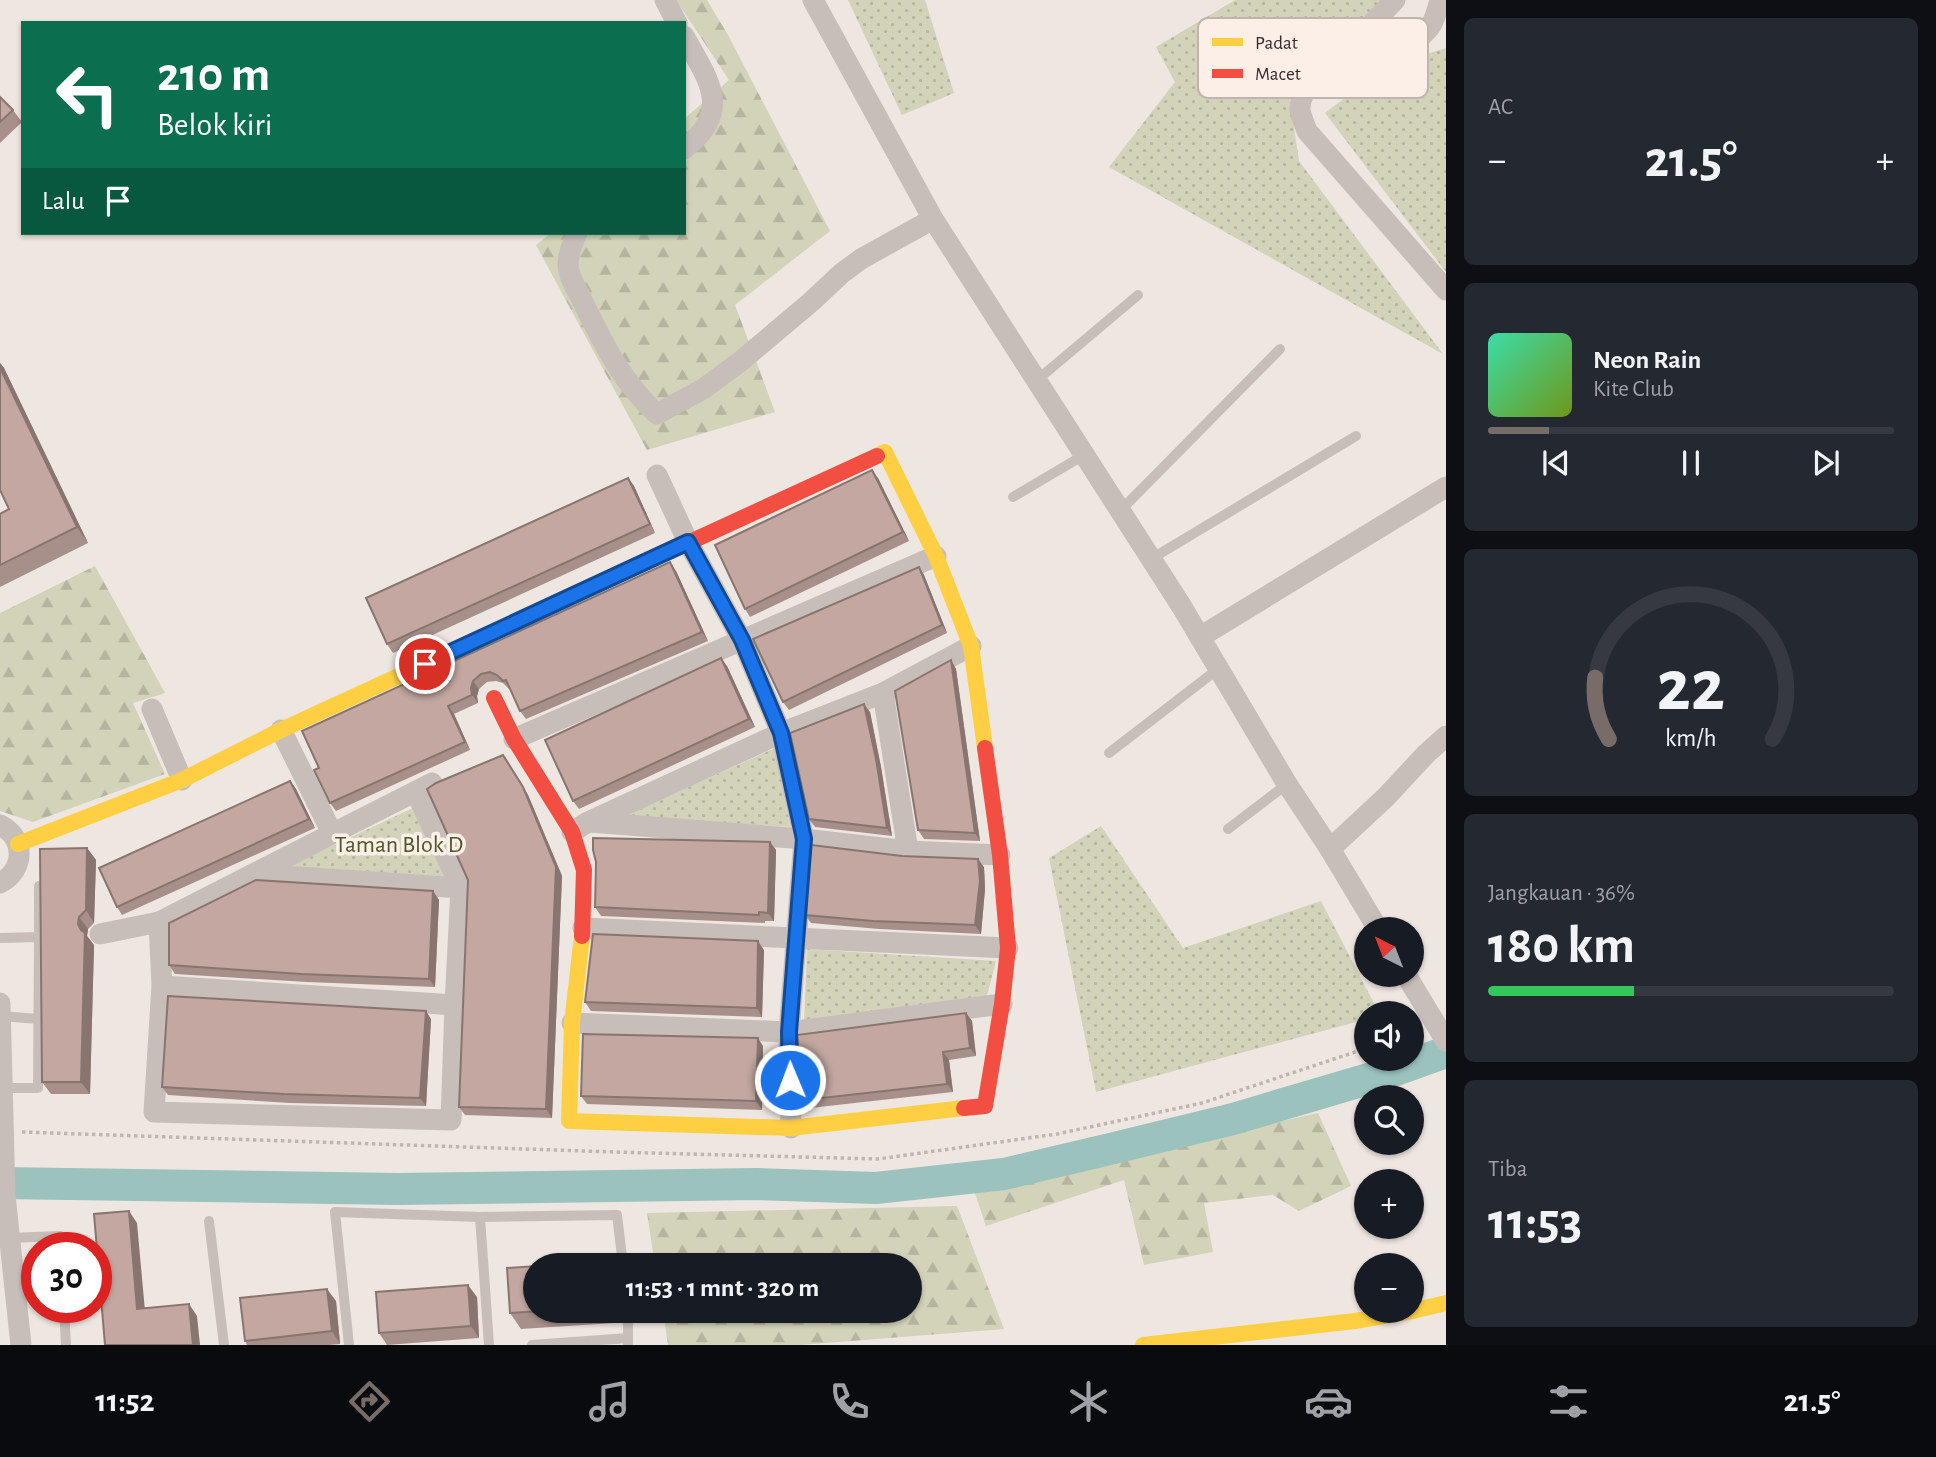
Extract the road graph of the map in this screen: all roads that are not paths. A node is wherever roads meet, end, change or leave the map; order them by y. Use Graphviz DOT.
graph roads {
  1 [pos="665,0"];
  2 [pos="813,0"];
  3 [pos="1395,0"];
  4 [pos="1440,0"];
  5 [pos="1378,18"];
  6 [pos="676,21"];
  7 [pos="1428,32"];
  8 [pos="686,40"];
  9 [pos="1302,98"];
  10 [pos="686,147"];
  11 [pos="933,219"];
  12 [pos="577,235"];
  13 [pos="1446,290"];
  14 [pos="1138,295"];
  15 [pos="1280,349"];
  16 [pos="1036,381"];
  17 [pos="1356,436"];
  18 [pos="1084,455"];
  19 [pos="657,475"];
  20 [pos="1446,487"];
  21 [pos="1013,497"];
  22 [pos="1120,511"];
  23 [pos="688,542"];
  24 [pos="936,555"];
  25 [pos="1151,559"];
  26 [pos="1200,637"];
  27 [pos="742,640"];
  28 [pos="971,646"];
  29 [pos="1218,669"];
  30 [pos="883,693"];
  31 [pos="494,698"];
  32 [pos="152,709"];
  33 [pos="281,730"];
  34 [pos="781,733"];
  35 [pos="1446,736"];
  36 [pos="514,739"];
  37 [pos="1109,753"];
  38 [pos="182,780"];
  39 [pos="1287,784"];
  40 [pos="0,825"];
  41 [pos="580,827"];
  42 [pos="1228,829"];
  43 [pos="332,833"];
  44 [pos="804,839"];
  45 [pos="18,844"];
  46 [pos="1330,849"];
  47 [pos="908,851"];
  48 [pos="1000,855"];
  49 [pos="252,874"];
  50 [pos="0,883"];
  51 [pos="39,886"];
  52 [pos="461,888"];
  53 [pos="1371,917"];
  54 [pos="159,922"];
  55 [pos="583,928"];
  56 [pos="100,934"];
  57 [pos="39,937"];
  58 [pos="796,937"];
  59 [pos="0,938"];
  60 [pos="1008,948"];
  61 [pos="162,986"];
  62 [pos="1413,987"];
  63 [pos="0,1003"];
  64 [pos="1002,1004"];
  65 [pos="454,1005"];
  66 [pos="0,1016"];
  67 [pos="39,1019"];
  68 [pos="572,1023"];
  69 [pos="789,1032"];
  70 [pos="1444,1038"];
  71 [pos="3,1088"];
  72 [pos="3,1123"];
  73 [pos="791,1128"];
  74 [pos="480,1217"];
  75 [pos="209,1221"];
  76 [pos="10,1238"];
  77 [pos="21,1238"];
  78 [pos="622,1253"];
  79 [pos="1446,1303"];
  80 [pos="1424,1308"];
  81 [pos="1354,1321"];
  82 [pos="65,1323"];
  83 [pos="628,1323"];
  84 [pos="628,1342"];
  85 [pos="1195,1342"];
  86 [pos="21,1345"];
  87 [pos="66,1345"];
  88 [pos="224,1345"];
  89 [pos="349,1345"];
  90 [pos="489,1345"];
  91 [pos="532,1345"];
  92 [pos="1143,1345"];
  1 -- 6 [label="street"];
  2 -- 11 [label="street"];
  3 -- 5 [label="street"];
  4 -- 7 [label="street"];
  8 -- 10 [label="street"];
  9 -- 13 [label="street"];
  11 -- 12 [label="street"];
  11 -- 16 [label="street"];
  14 -- 16 [label="lane"];
  15 -- 22 [label="lane"];
  16 -- 18 [label="street"];
  17 -- 25 [label="lane"];
  18 -- 21 [label="lane"];
  18 -- 22 [label="street"];
  19 -- 23 [label="street"];
  20 -- 26 [label="street"];
  22 -- 25 [label="street"];
  23 -- 24 [label="main road"];
  23 -- 27 [label="street"];
  23 -- 33 [label="main road"];
  24 -- 27 [label="street"];
  24 -- 28 [label="main road"];
  25 -- 26 [label="street"];
  26 -- 29 [label="street"];
  27 -- 34 [label="street"];
  27 -- 36 [label="street"];
  28 -- 30 [label="street"];
  28 -- 48 [label="main road"];
  29 -- 37 [label="lane"];
  29 -- 39 [label="street"];
  30 -- 34 [label="street"];
  30 -- 47 [label="street"];
  31 -- 36 [label="main road"];
  32 -- 38 [label="street"];
  33 -- 38 [label="main road"];
  33 -- 43 [label="street"];
  34 -- 41 [label="street"];
  34 -- 44 [label="street"];
  35 -- 46 [label="street"];
  36 -- 41 [label="main road"];
  38 -- 45 [label="main road"];
  39 -- 42 [label="lane"];
  39 -- 46 [label="street"];
  40 -- 45 [label="street"];
  41 -- 44 [label="street"];
  41 -- 55 [label="main road"];
  43 -- 49 [label="street"];
  43 -- 52 [label="street"];
  44 -- 47 [label="street"];
  44 -- 58 [label="street"];
  45 -- 50 [label="street"];
  46 -- 53 [label="street"];
  47 -- 48 [label="street"];
  48 -- 60 [label="main road"];
  49 -- 52 [label="street"];
  49 -- 54 [label="street"];
  51 -- 57 [label="lane"];
  52 -- 65 [label="street"];
  54 -- 56 [label="street"];
  54 -- 61 [label="street"];
  55 -- 58 [label="street"];
  55 -- 68 [label="main road"];
  57 -- 59 [label="lane"];
  57 -- 67 [label="lane"];
  58 -- 60 [label="street"];
  58 -- 69 [label="street"];
  60 -- 64 [label="main road"];
  61 -- 65 [label="street"];
  61 -- 65 [label="street"];
  62 -- 70 [label="street"];
  63 -- 66 [label="street"];
  64 -- 69 [label="street"];
  64 -- 73 [label="main road"];
  66 -- 67 [label="lane"];
  66 -- 71 [label="street"];
  67 -- 71 [label="lane"];
  68 -- 69 [label="street"];
  68 -- 73 [label="main road"];
  69 -- 73 [label="street"];
  71 -- 72 [label="street"];
  72 -- 76 [label="street"];
  74 -- 78 [label="lane"];
  74 -- 89 [label="lane"];
  74 -- 90 [label="lane"];
  75 -- 88 [label="lane"];
  76 -- 77 [label="lane"];
  76 -- 86 [label="street"];
  79 -- 80 [label="main road"];
  81 -- 85 [label="main road"];
  82 -- 87 [label="lane"];
  83 -- 84 [label="lane"];
  84 -- 91 [label="lane"];
  85 -- 92 [label="main road"];
}
